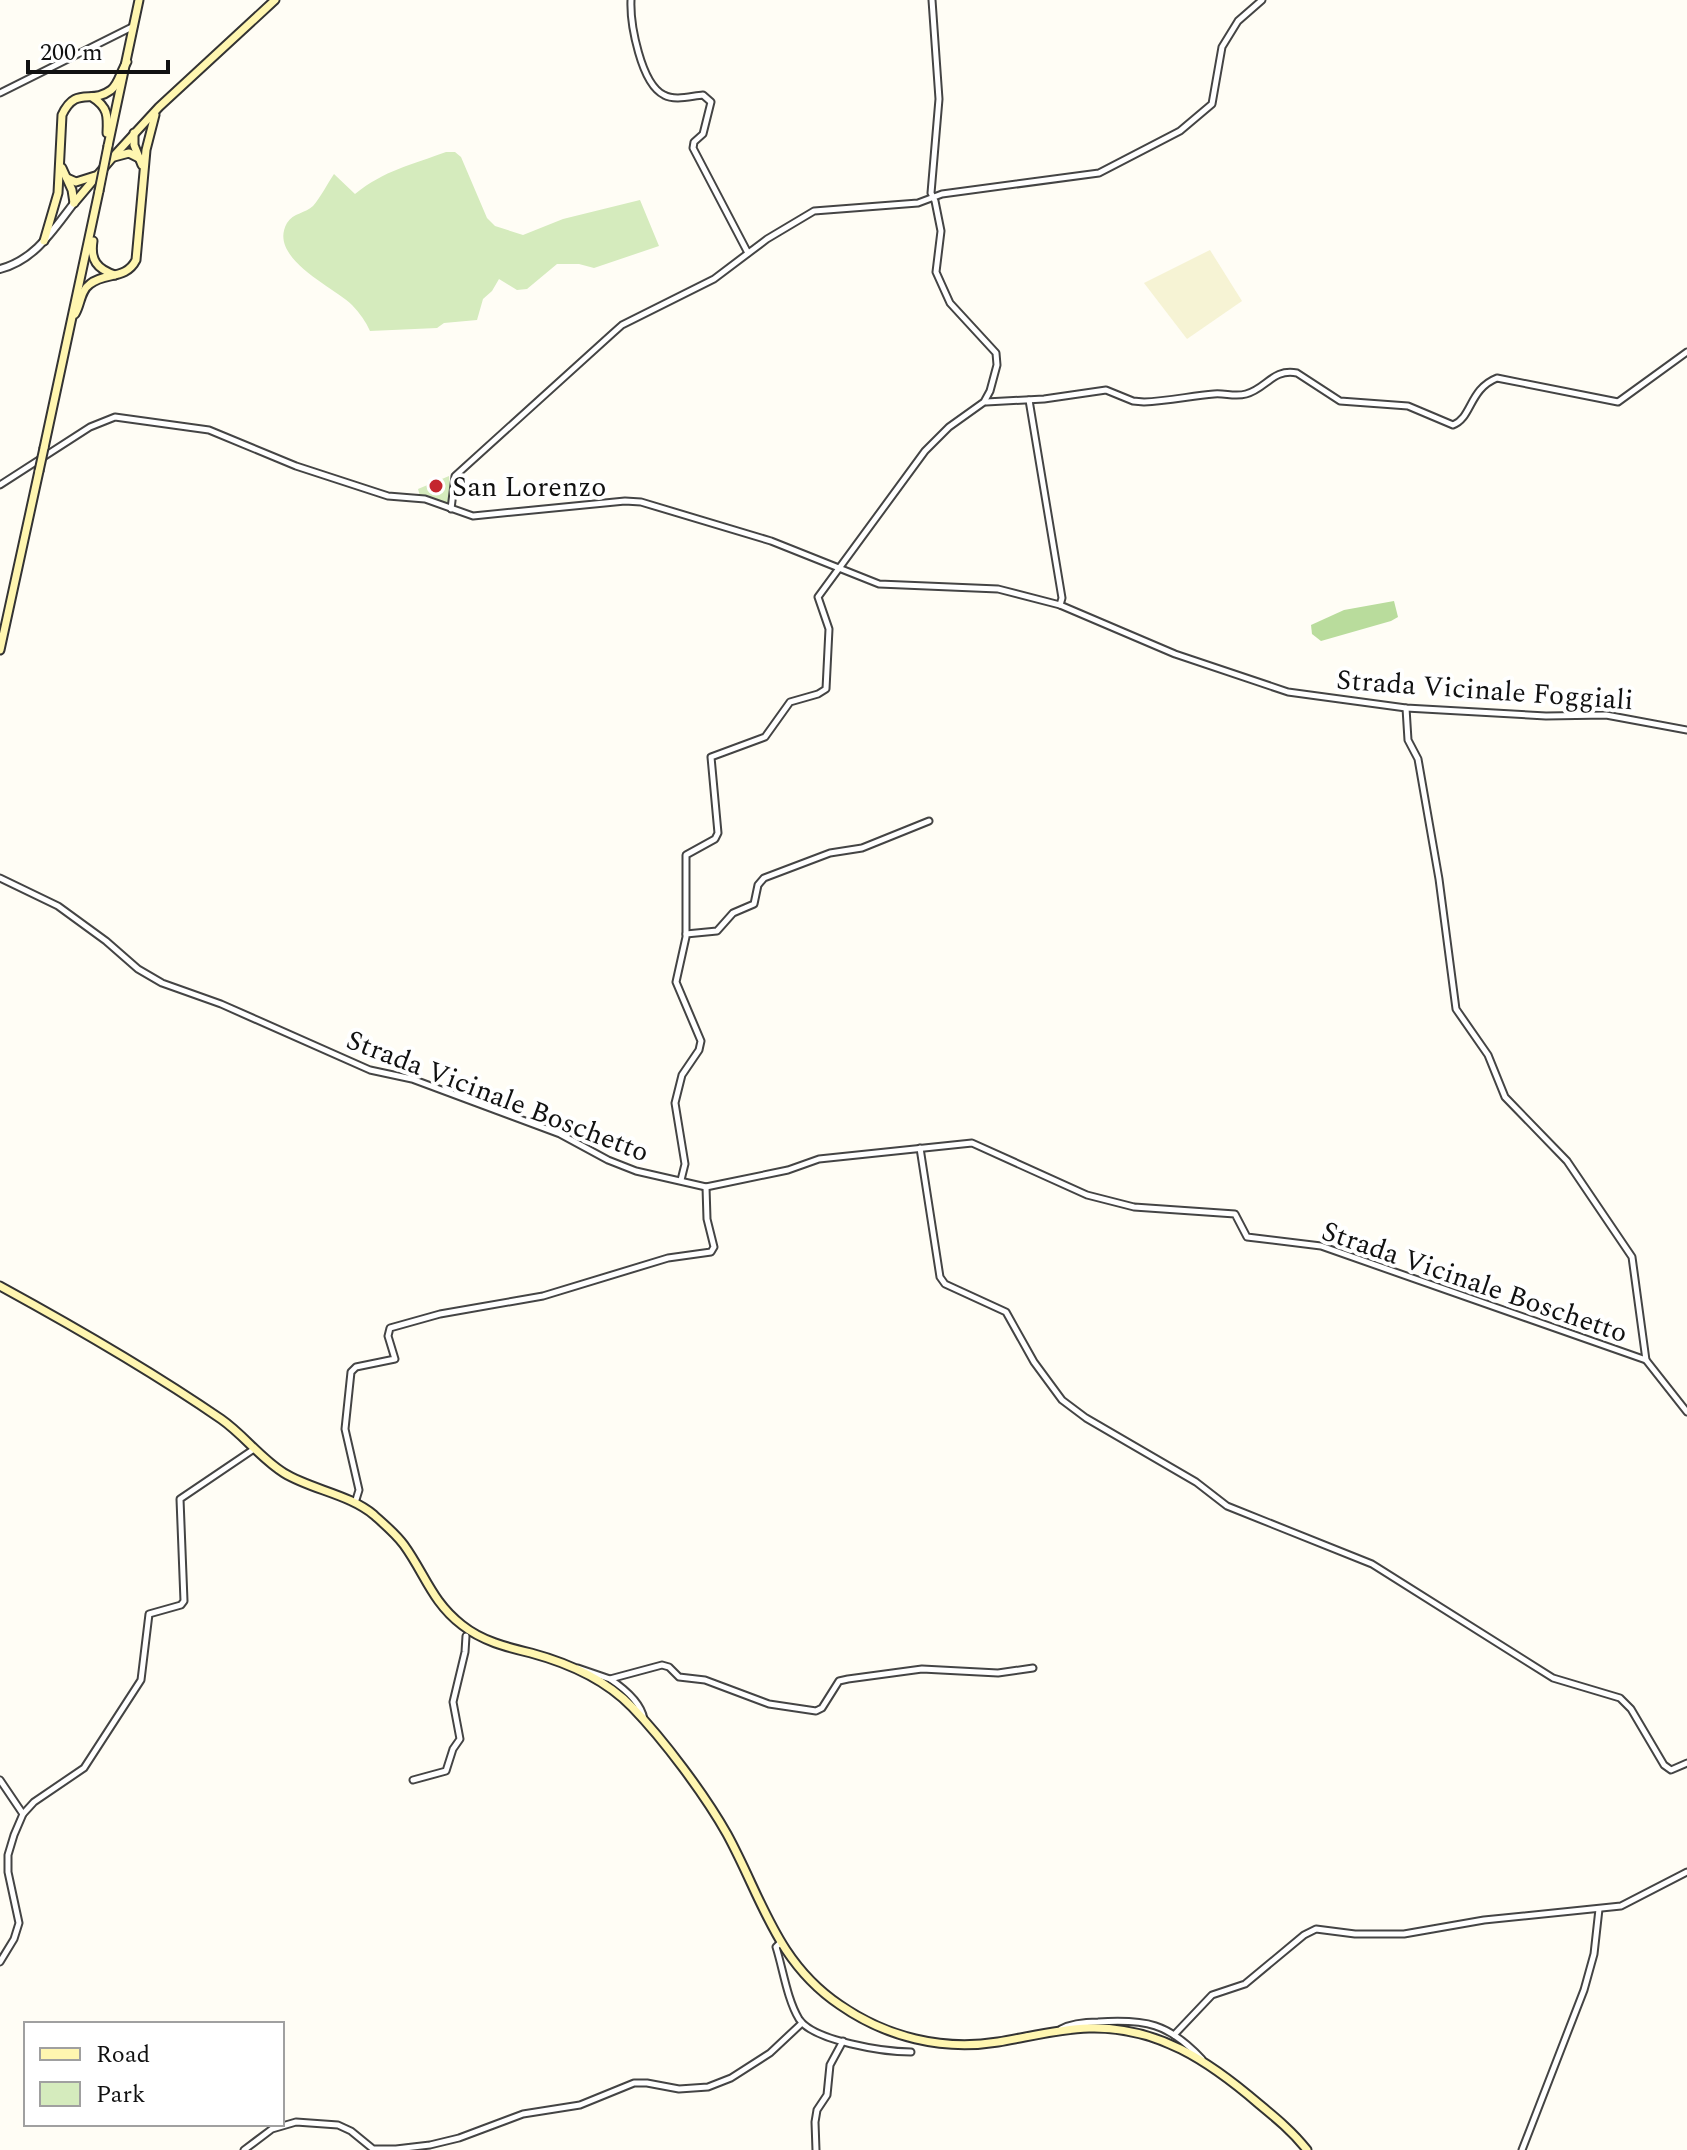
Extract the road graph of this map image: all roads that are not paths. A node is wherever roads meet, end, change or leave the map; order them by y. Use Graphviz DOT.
graph roads {
  1 [pos="139,0"];
  2 [pos="275,0"];
  3 [pos="631,0"];
  4 [pos="932,0"];
  5 [pos="1262,0"];
  6 [pos="134,26"];
  7 [pos="127,62"];
  8 [pos="0,93"];
  9 [pos="91,96"];
  10 [pos="159,107"];
  11 [pos="134,133"];
  12 [pos="108,145"];
  13 [pos="146,150"];
  14 [pos="112,158"];
  15 [pos="140,160"];
  16 [pos="60,161"];
  17 [pos="144,170"];
  18 [pos="97,175"];
  19 [pos="67,178"];
  20 [pos="58,193"];
  21 [pos="933,197"];
  22 [pos="74,203"];
  23 [pos="94,218"];
  24 [pos="44,241"];
  25 [pos="748,253"];
  26 [pos="0,269"];
  27 [pos="118,275"];
  28 [pos="71,319"];
  29 [pos="1687,352"];
  30 [pos="1029,400"];
  31 [pos="985,402"];
  32 [pos="45,452"];
  33 [pos="0,485"];
  34 [pos="451,509"];
  35 [pos="837,569"];
  36 [pos="1060,605"];
  37 [pos="0,650"];
  38 [pos="1406,708"];
  39 [pos="1687,730"];
  40 [pos="929,821"];
  41 [pos="0,878"];
  42 [pos="686,934"];
  43 [pos="920,1148"];
  44 [pos="681,1180"];
  45 [pos="706,1187"];
  46 [pos="0,1286"];
  47 [pos="1646,1360"];
  48 [pos="1687,1412"];
  49 [pos="254,1449"];
  50 [pos="354,1503"];
  51 [pos="466,1636"];
  52 [pos="575,1668"];
  53 [pos="1033,1668"];
  54 [pos="610,1679"];
  55 [pos="644,1721"];
  56 [pos="1687,1763"];
  57 [pos="0,1780"];
  58 [pos="413,1780"];
  59 [pos="23,1814"];
  60 [pos="1687,1872"];
  61 [pos="1599,1909"];
  62 [pos="779,1944"];
  63 [pos="0,1962"];
  64 [pos="802,2023"];
  65 [pos="1060,2030"];
  66 [pos="1174,2035"];
  67 [pos="843,2041"];
  68 [pos="911,2052"];
  69 [pos="1202,2060"];
  70 [pos="282,2126"];
  71 [pos="284,2126"];
  72 [pos="244,2150"];
  73 [pos="816,2150"];
  74 [pos="1307,2150"];
  75 [pos="1522,2150"];
  1 -- 6 [label="main road"];
  2 -- 10 [label="main road"];
  3 -- 25 [label="street"];
  4 -- 21 [label="street"];
  5 -- 21 [label="street"];
  6 -- 7 [label="main road"];
  6 -- 8 [label="street"];
  7 -- 9 [label="main road"];
  7 -- 12 [label="main road"];
  9 -- 12 [label="main road"];
  9 -- 16 [label="main road"];
  10 -- 11 [label="main road"];
  10 -- 13 [label="main road"];
  11 -- 13 [label="main road"];
  11 -- 14 [label="main road"];
  11 -- 15 [label="main road"];
  12 -- 23 [label="main road, bridge"];
  13 -- 17 [label="main road"];
  14 -- 15 [label="main road"];
  14 -- 18 [label="main road"];
  15 -- 17 [label="main road"];
  16 -- 19 [label="main road"];
  16 -- 20 [label="main road"];
  17 -- 27 [label="main road"];
  18 -- 19 [label="main road"];
  18 -- 22 [label="main road"];
  19 -- 22 [label="main road"];
  20 -- 22 [label="main road"];
  20 -- 24 [label="main road"];
  21 -- 25 [label="street"];
  21 -- 31 [label="street"];
  22 -- 24 [label="street"];
  23 -- 27 [label="main road"];
  23 -- 28 [label="main road"];
  24 -- 26 [label="street"];
  25 -- 34 [label="street"];
  27 -- 28 [label="main road"];
  28 -- 32 [label="main road"];
  29 -- 30 [label="street"];
  30 -- 31 [label="street"];
  30 -- 36 [label="street"];
  31 -- 35 [label="street"];
  32 -- 33 [label="street, Strada Vicinale Foggiali"];
  32 -- 34 [label="street, Strada Vicinale Foggiali"];
  32 -- 37 [label="main road, bridge"];
  34 -- 35 [label="street, Strada Vicinale Foggiali"];
  35 -- 36 [label="street, Strada Vicinale Foggiali"];
  35 -- 42 [label="street"];
  36 -- 38 [label="street, Strada Vicinale Foggiali"];
  38 -- 39 [label="street, Strada Vicinale Foggiali"];
  38 -- 47 [label="street"];
  40 -- 42 [label="street"];
  41 -- 44 [label="street, Strada Vicinale Boschetto"];
  42 -- 44 [label="street"];
  43 -- 45 [label="street, Strada Vicinale Boschetto"];
  43 -- 47 [label="street, Strada Vicinale Boschetto"];
  43 -- 56 [label="street"];
  44 -- 45 [label="street, Strada Vicinale Boschetto"];
  45 -- 50 [label="street"];
  46 -- 49 [label="main road"];
  47 -- 48 [label="street"];
  49 -- 50 [label="main road"];
  49 -- 59 [label="street"];
  50 -- 52 [label="main road"];
  51 -- 58 [label="street"];
  52 -- 54 [label="street"];
  52 -- 55 [label="main road"];
  53 -- 54 [label="street"];
  54 -- 55 [label="street"];
  55 -- 62 [label="main road"];
  57 -- 59 [label="street"];
  59 -- 63 [label="street"];
  60 -- 61 [label="street"];
  61 -- 66 [label="street"];
  61 -- 75 [label="street"];
  62 -- 64 [label="street"];
  62 -- 65 [label="main road"];
  64 -- 67 [label="street"];
  64 -- 71 [label="street"];
  65 -- 66 [label="street"];
  65 -- 69 [label="main road"];
  66 -- 69 [label="street"];
  67 -- 68 [label="street"];
  67 -- 73 [label="street"];
  69 -- 74 [label="main road"];
  70 -- 72 [label="street"];
}
